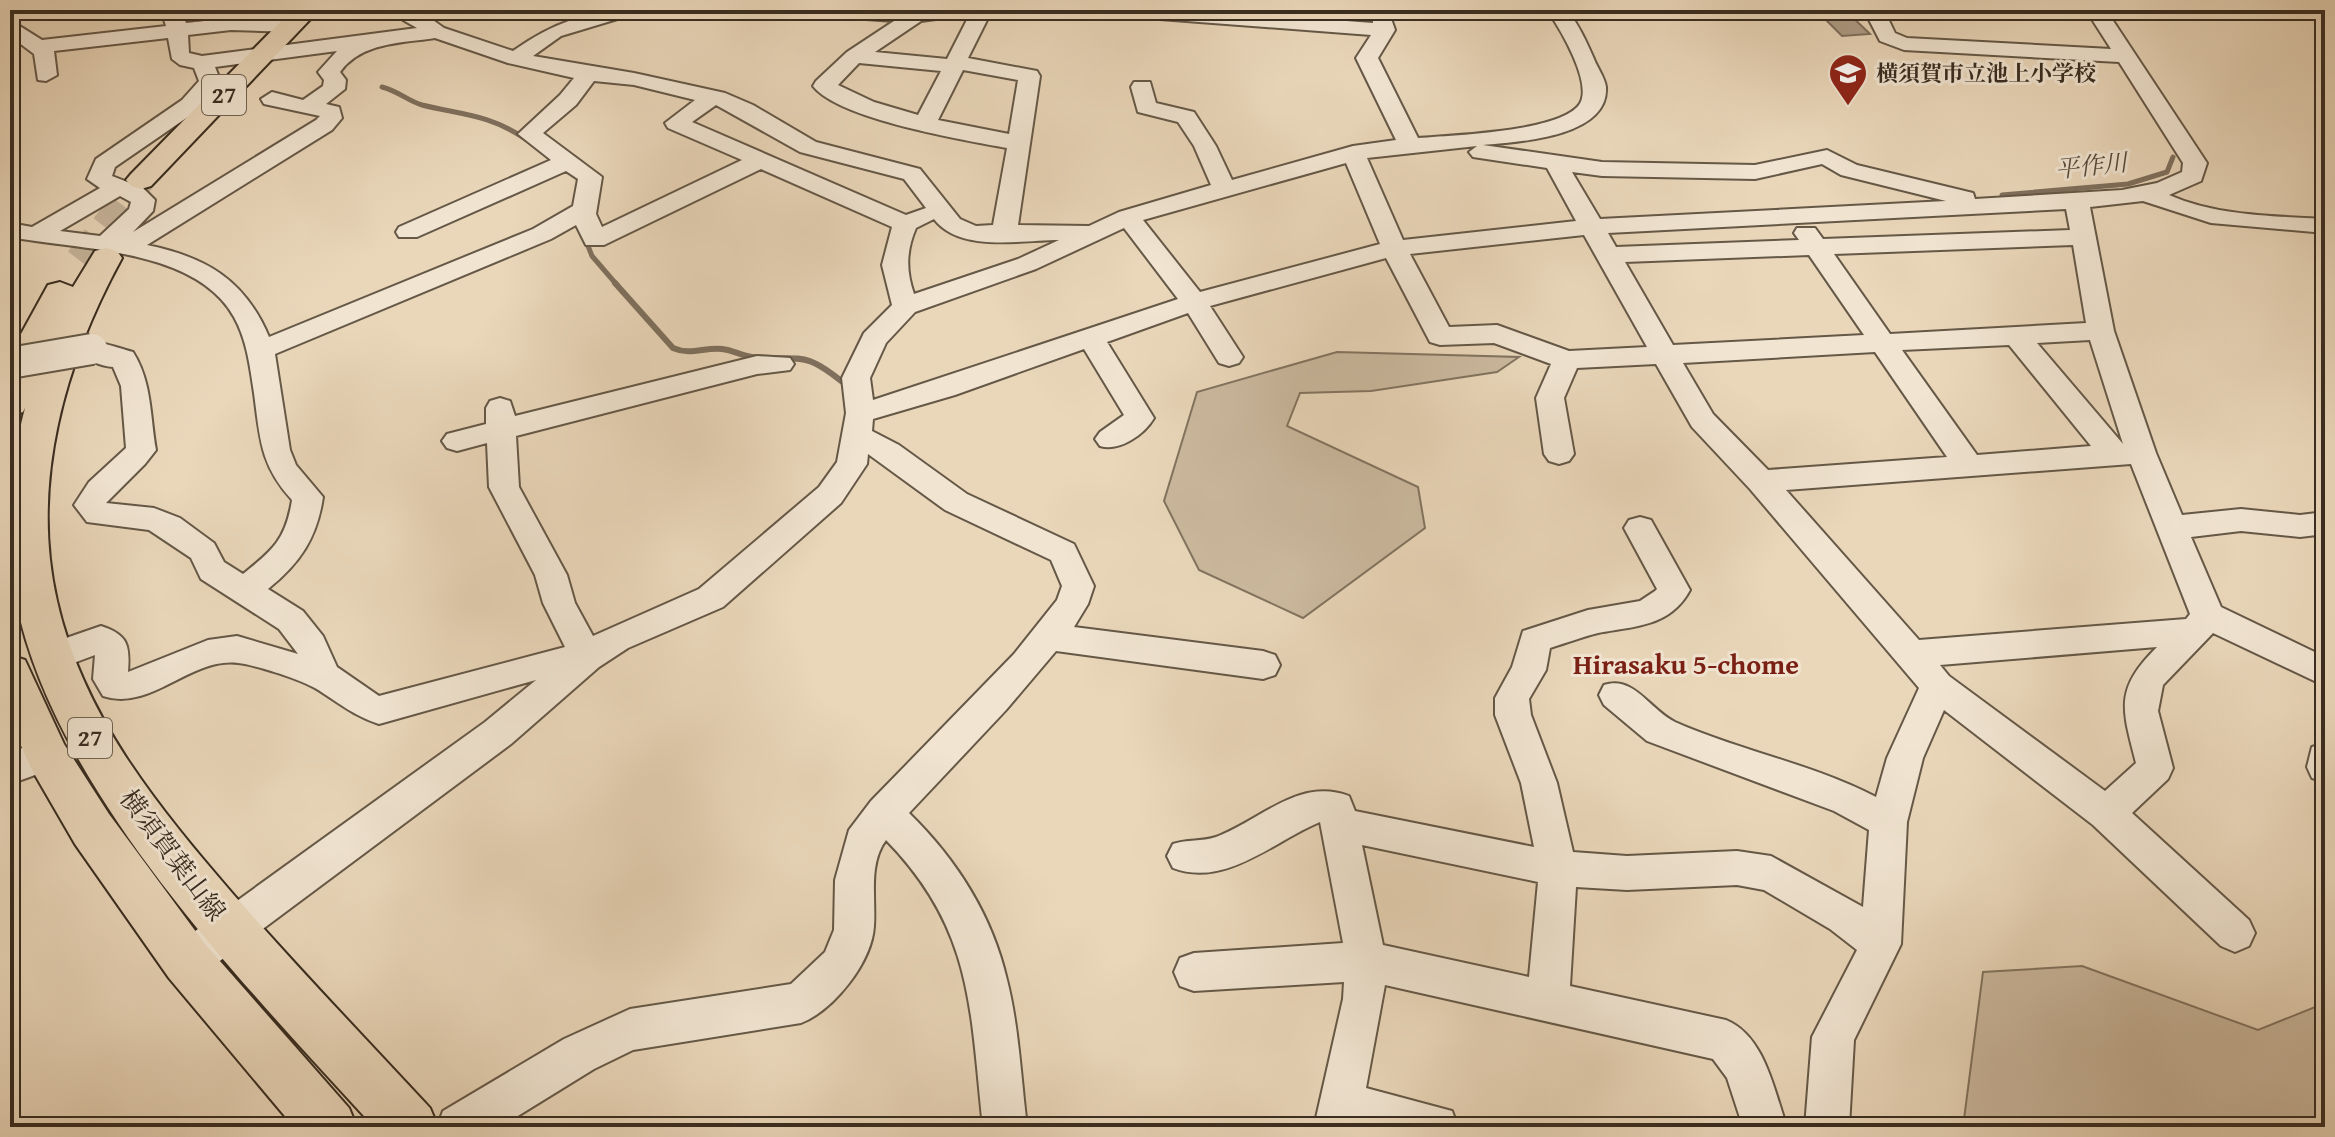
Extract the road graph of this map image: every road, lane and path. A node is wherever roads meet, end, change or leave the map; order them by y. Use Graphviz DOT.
graph roads {
  1 [pos="328,10"];
  2 [pos="409,10"];
  3 [pos="627,10"];
  4 [pos="825,10"];
  5 [pos="958,10"];
  6 [pos="982,10"];
  7 [pos="1120,10"];
  8 [pos="1557,10"];
  9 [pos="1874,10"];
  10 [pos="2096,10"];
  11 [pos="915,13"];
  12 [pos="175,20"];
  13 [pos="1382,20"];
  14 [pos="10,26"];
  15 [pos="286,30"];
  16 [pos="437,32"];
  17 [pos="383,39"];
  18 [pos="36,47"];
  19 [pos="854,56"];
  20 [pos="2126,56"];
  21 [pos="515,59"];
  22 [pos="202,62"];
  23 [pos="956,64"];
  24 [pos="588,74"];
  25 [pos="46,75"];
  26 [pos="1142,87"];
  27 [pos="713,97"];
  28 [pos="272,99"];
  29 [pos="307,107"];
  30 [pos="925,123"];
  31 [pos="1019,143"];
  32 [pos="1419,145"];
  33 [pos="1353,153"];
  34 [pos="568,161"];
  35 [pos="759,161"];
  36 [pos="1555,162"];
  37 [pos="143,182"];
  38 [pos="1224,189"];
  39 [pos="2145,193"];
  40 [pos="2077,201"];
  41 [pos="2001,206"];
  42 [pos="939,208"];
  43 [pos="584,210"];
  44 [pos="1128,217"];
  45 [pos="1795,217"];
  46 [pos="906,224"];
  47 [pos="2325,226"];
  48 [pos="1591,227"];
  49 [pos="10,230"];
  50 [pos="1097,231"];
  51 [pos="408,232"];
  52 [pos="1004,234"];
  53 [pos="35,235"];
  54 [pos="2083,237"];
  55 [pos="1816,247"];
  56 [pos="1394,248"];
  57 [pos="104,253"];
  58 [pos="1607,255"];
  59 [pos="1194,302"];
  60 [pos="906,306"];
  61 [pos="2101,331"];
  62 [pos="2016,336"];
  63 [pos="1091,338"];
  64 [pos="1883,343"];
  65 [pos="261,350"];
  66 [pos="1665,355"];
  67 [pos="1229,357"];
  68 [pos="1567,360"];
  69 [pos="10,363"];
  70 [pos="780,364"];
  71 [pos="10,404"];
  72 [pos="502,420"];
  73 [pos="859,425"];
  74 [pos="1110,439"];
  75 [pos="457,441"];
  76 [pos="1559,454"];
  77 [pos="2127,454"];
  78 [pos="1969,466"];
  79 [pos="1761,481"];
  80 [pos="2325,523"];
  81 [pos="1640,528"];
  82 [pos="2171,528"];
  83 [pos="243,592"];
  84 [pos="2202,623"];
  85 [pos="1050,637"];
  86 [pos="1911,654"];
  87 [pos="55,656"];
  88 [pos="587,657"];
  89 [pos="1263,665"];
  90 [pos="10,672"];
  91 [pos="2325,672"];
  92 [pos="324,676"];
  93 [pos="1937,686"];
  94 [pos="1616,695"];
  95 [pos="2325,758"];
  96 [pos="28,761"];
  97 [pos="2325,767"];
  98 [pos="884,813"];
  99 [pos="2106,813"];
  100 [pos="1888,822"];
  101 [pos="1339,824"];
  102 [pos="1186,856"];
  103 [pos="1558,869"];
  104 [pos="230,930"];
  105 [pos="2235,933"];
  106 [pos="1881,944"];
  107 [pos="187,961"];
  108 [pos="1366,961"];
  109 [pos="1194,972"];
  110 [pos="1548,1000"];
  111 [pos="1338,1115"];
  112 [pos="330,1127"];
  113 [pos="411,1127"];
  114 [pos="459,1127"];
  115 [pos="1005,1127"];
  116 [pos="1436,1127"];
  117 [pos="1765,1127"];
  118 [pos="1827,1127"];
  1 -- 15 [label="main road, 27"];
  2 -- 16 [label="street"];
  3 -- 21 [label="street"];
  4 -- 11 [label="street"];
  5 -- 11 [label="street"];
  6 -- 23 [label="street"];
  7 -- 13 [label="street"];
  8 -- 32 [label="street"];
  9 -- 20 [label="street"];
  10 -- 20 [label="street"];
  11 -- 19 [label="street"];
  12 -- 15 [label="street"];
  12 -- 18 [label="street"];
  12 -- 22 [label="street"];
  13 -- 32 [label="street"];
  14 -- 18 [label="street"];
  15 -- 17 [label="street"];
  15 -- 22 [label="street"];
  15 -- 37 [label="main road, 27"];
  16 -- 17 [label="street"];
  16 -- 21 [label="street"];
  17 -- 29 [label="street"];
  18 -- 25 [label="street"];
  19 -- 23 [label="street"];
  19 -- 30 [label="street"];
  20 -- 39 [label="street"];
  21 -- 24 [label="street"];
  22 -- 37 [label="street"];
  23 -- 30 [label="street"];
  23 -- 31 [label="street"];
  24 -- 27 [label="street"];
  24 -- 34 [label="street"];
  26 -- 38 [label="street"];
  27 -- 35 [label="street"];
  27 -- 42 [label="street"];
  28 -- 29 [label="street"];
  29 -- 57 [label="street"];
  30 -- 31 [label="street"];
  31 -- 52 [label="street"];
  32 -- 33 [label="street"];
  32 -- 36 [label="street"];
  33 -- 38 [label="street"];
  33 -- 56 [label="street"];
  34 -- 43 [label="street"];
  34 -- 51 [label="street"];
  35 -- 43 [label="street"];
  35 -- 46 [label="street"];
  36 -- 41 [label="street"];
  36 -- 48 [label="street"];
  37 -- 53 [label="street"];
  37 -- 57 [label="street"];
  38 -- 44 [label="street"];
  39 -- 40 [label="street"];
  39 -- 47 [label="street"];
  40 -- 41 [label="street"];
  40 -- 54 [label="street"];
  41 -- 45 [label="street"];
  42 -- 46 [label="street"];
  42 -- 52 [label="street"];
  43 -- 65 [label="street"];
  44 -- 50 [label="street"];
  44 -- 59 [label="street"];
  45 -- 48 [label="street"];
  45 -- 55 [label="street"];
  46 -- 60 [label="street"];
  48 -- 56 [label="street"];
  48 -- 58 [label="street"];
  49 -- 53 [label="street"];
  50 -- 52 [label="street"];
  50 -- 60 [label="street"];
  53 -- 57 [label="street"];
  54 -- 55 [label="street"];
  54 -- 61 [label="street"];
  55 -- 58 [label="street"];
  55 -- 64 [label="street"];
  56 -- 59 [label="street"];
  56 -- 68 [label="street"];
  57 -- 65 [label="street"];
  57 -- 71 [label="main road"];
  57 -- 87 [label="main road, 横須賀葉山線 / 27"];
  58 -- 66 [label="street"];
  59 -- 63 [label="street"];
  59 -- 67 [label="street"];
  60 -- 73 [label="street"];
  61 -- 62 [label="street"];
  61 -- 77 [label="street"];
  62 -- 64 [label="street"];
  62 -- 77 [label="street"];
  63 -- 73 [label="street"];
  63 -- 74 [label="street"];
  64 -- 66 [label="street"];
  64 -- 78 [label="street"];
  65 -- 83 [label="street"];
  66 -- 68 [label="street"];
  66 -- 79 [label="street"];
  68 -- 76 [label="street"];
  69 -- 83 [label="street, bridge"];
  70 -- 72 [label="street"];
  72 -- 75 [label="street"];
  72 -- 88 [label="street"];
  73 -- 85 [label="street"];
  73 -- 88 [label="street"];
  77 -- 78 [label="street"];
  77 -- 82 [label="street"];
  78 -- 79 [label="street"];
  79 -- 86 [label="street"];
  80 -- 82 [label="street"];
  81 -- 103 [label="street"];
  82 -- 84 [label="street"];
  83 -- 92 [label="street"];
  84 -- 86 [label="street"];
  84 -- 91 [label="street"];
  84 -- 99 [label="street"];
  85 -- 89 [label="street"];
  85 -- 98 [label="street"];
  86 -- 93 [label="street"];
  87 -- 92 [label="street"];
  87 -- 104 [label="main road, 横須賀葉山線 / 27"];
  88 -- 92 [label="street"];
  88 -- 104 [label="street"];
  90 -- 96 [label="main road, 横須賀葉山線 / 27"];
  93 -- 99 [label="street"];
  93 -- 100 [label="street"];
  94 -- 100 [label="street"];
  95 -- 97 [label="street"];
  96 -- 107 [label="main road, 横須賀葉山線 / 27"];
  98 -- 114 [label="street"];
  98 -- 115 [label="street"];
  99 -- 105 [label="street"];
  100 -- 106 [label="street"];
  101 -- 102 [label="street"];
  101 -- 103 [label="street"];
  101 -- 108 [label="street"];
  103 -- 106 [label="street"];
  103 -- 110 [label="street"];
  104 -- 107 [label="street"];
  104 -- 113 [label="main road, 横須賀葉山線 / 27"];
  106 -- 118 [label="street"];
  107 -- 112 [label="main road, 横須賀葉山線 / 27"];
  108 -- 109 [label="street"];
  108 -- 110 [label="street"];
  108 -- 111 [label="street"];
  110 -- 117 [label="street"];
  111 -- 116 [label="street"];
}
